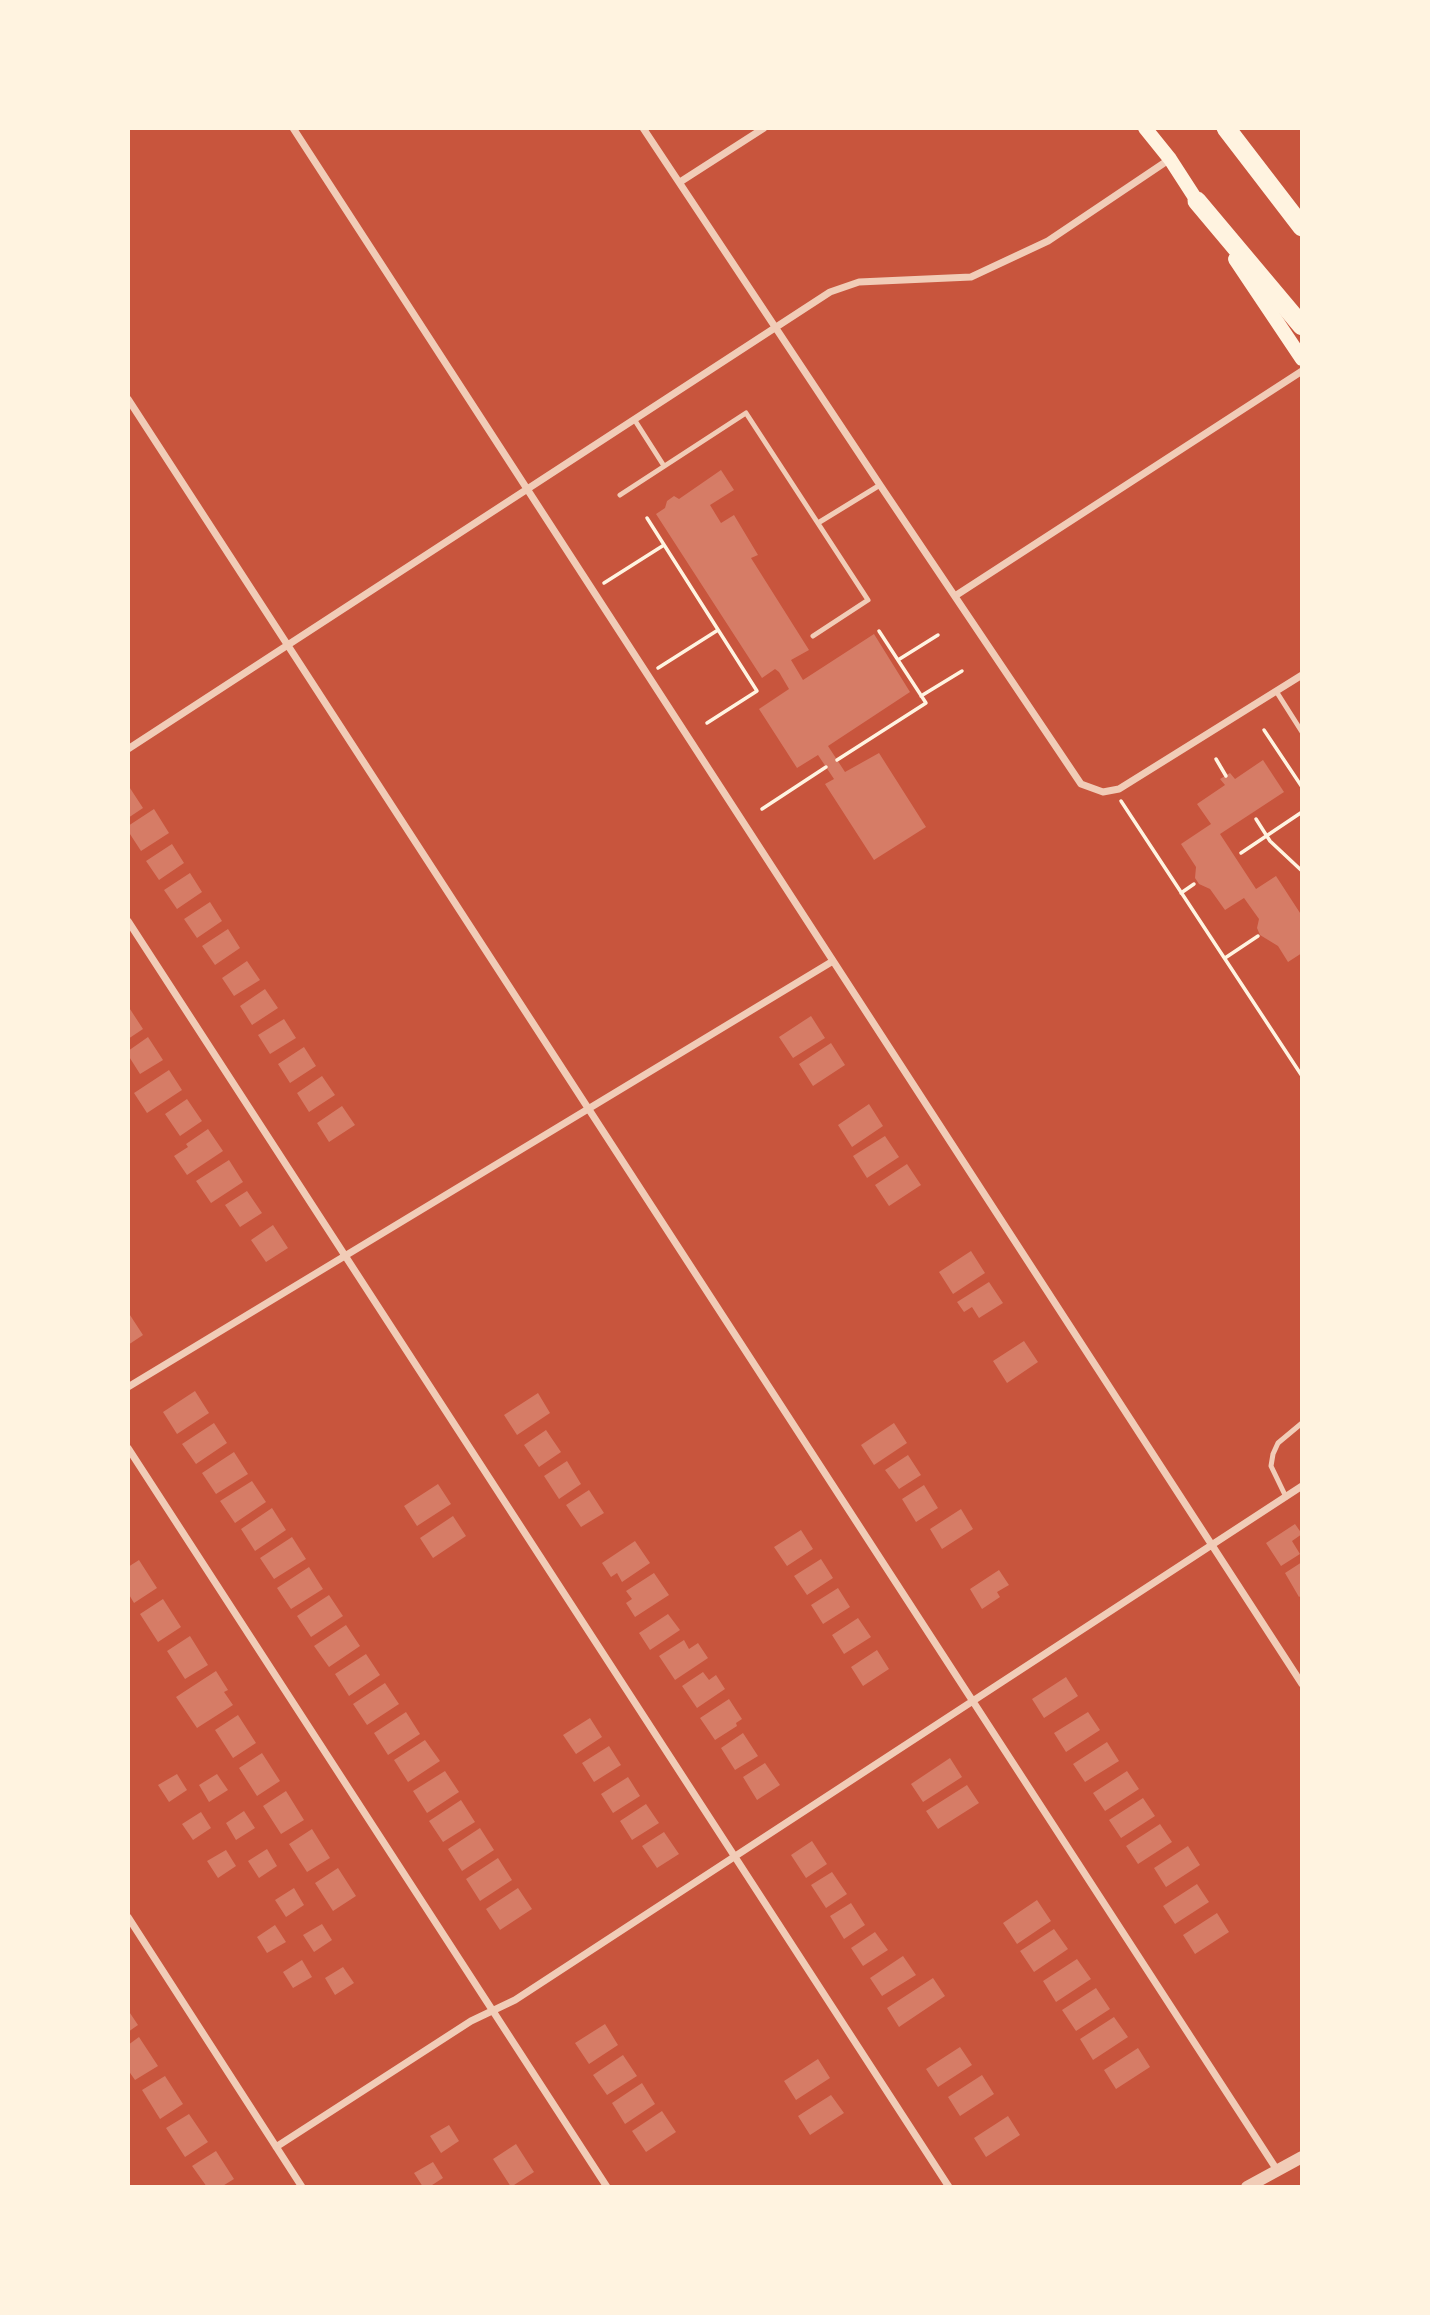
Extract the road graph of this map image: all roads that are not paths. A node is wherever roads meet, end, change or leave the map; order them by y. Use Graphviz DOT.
graph roads {
  1 [pos="293,128"];
  2 [pos="643,128"];
  3 [pos="764,128"];
  4 [pos="1145,128"];
  5 [pos="1226,128"];
  6 [pos="1170,159"];
  7 [pos="680,183"];
  8 [pos="1197,201"];
  9 [pos="1302,227"];
  10 [pos="1302,326"];
  11 [pos="775,327"];
  12 [pos="1302,359"];
  13 [pos="1302,371"];
  14 [pos="128,399"];
  15 [pos="634,419"];
  16 [pos="664,466"];
  17 [pos="880,485"];
  18 [pos="526,489"];
  19 [pos="620,495"];
  20 [pos="818,523"];
  21 [pos="955,596"];
  22 [pos="813,636"];
  23 [pos="288,645"];
  24 [pos="1302,675"];
  25 [pos="1276,691"];
  26 [pos="1302,732"];
  27 [pos="128,749"];
  28 [pos="128,920"];
  29 [pos="834,961"];
  30 [pos="589,1109"];
  31 [pos="346,1256"];
  32 [pos="128,1387"];
  33 [pos="1302,1423"];
  34 [pos="128,1448"];
  35 [pos="1302,1486"];
  36 [pos="1286,1497"];
  37 [pos="1213,1546"];
  38 [pos="1302,1684"];
  39 [pos="974,1701"];
  40 [pos="735,1856"];
  41 [pos="128,1917"];
  42 [pos="492,2010"];
  43 [pos="276,2147"];
  44 [pos="1302,2157"];
  45 [pos="1277,2170"];
  46 [pos="302,2187"];
  47 [pos="607,2187"];
  48 [pos="949,2187"];
  49 [pos="1247,2187"];
  1 -- 18 [label="street"];
  2 -- 7 [label="street"];
  3 -- 7 [label="street"];
  4 -- 6 [label="main road"];
  5 -- 9 [label="highway"];
  6 -- 8 [label="main road"];
  6 -- 11 [label="street"];
  7 -- 11 [label="street"];
  8 -- 10 [label="highway"];
  8 -- 12 [label="main road"];
  11 -- 15 [label="street"];
  11 -- 17 [label="street"];
  13 -- 21 [label="street"];
  14 -- 23 [label="street"];
  15 -- 16 [label="lane"];
  15 -- 18 [label="street"];
  16 -- 19 [label="lane"];
  16 -- 20 [label="lane"];
  17 -- 20 [label="lane"];
  17 -- 21 [label="street"];
  18 -- 23 [label="street"];
  18 -- 29 [label="street"];
  20 -- 22 [label="lane"];
  21 -- 25 [label="street"];
  23 -- 27 [label="street"];
  23 -- 30 [label="street"];
  24 -- 25 [label="street"];
  25 -- 26 [label="lane"];
  28 -- 31 [label="street"];
  29 -- 30 [label="street"];
  29 -- 37 [label="street"];
  30 -- 31 [label="street"];
  30 -- 39 [label="street"];
  31 -- 32 [label="street"];
  31 -- 40 [label="street"];
  33 -- 36 [label="lane"];
  34 -- 42 [label="street"];
  35 -- 36 [label="street"];
  36 -- 37 [label="street"];
  37 -- 38 [label="street"];
  37 -- 39 [label="street"];
  39 -- 40 [label="street"];
  39 -- 45 [label="street"];
  40 -- 42 [label="street"];
  40 -- 48 [label="street"];
  41 -- 43 [label="street"];
  42 -- 43 [label="street"];
  42 -- 47 [label="street"];
  43 -- 46 [label="street"];
  44 -- 45 [label="street"];
  45 -- 49 [label="street"];
}
